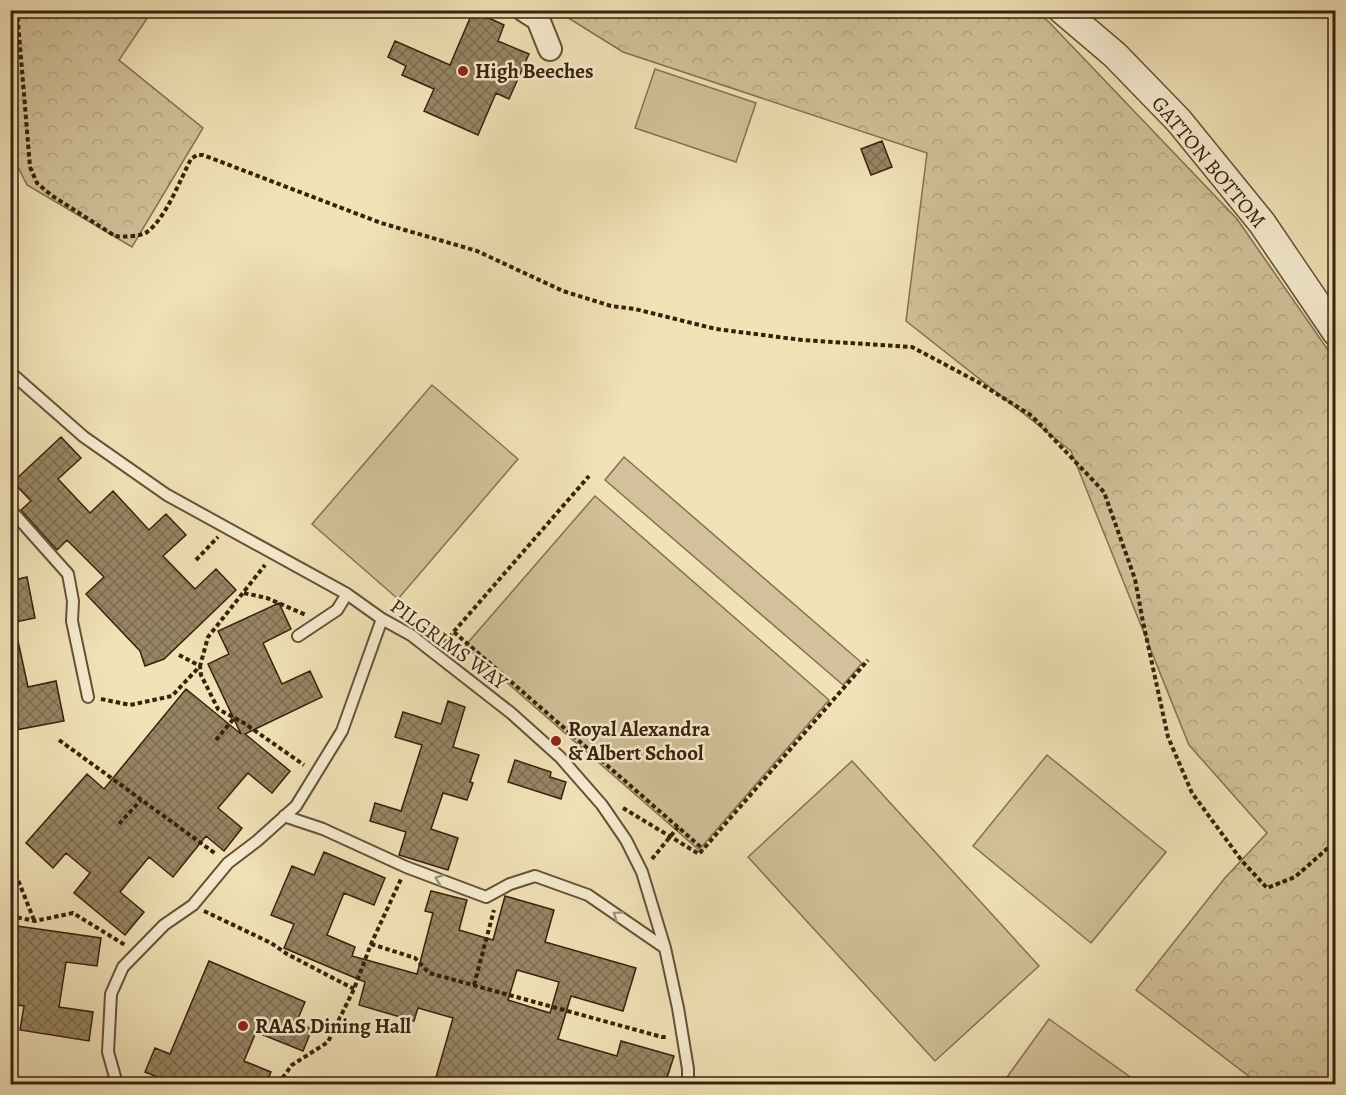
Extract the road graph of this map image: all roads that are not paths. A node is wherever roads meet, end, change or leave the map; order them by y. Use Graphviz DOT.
graph roads {
  1 [pos="524,10"];
  2 [pos="1062,10"];
  3 [pos="550,49"];
  4 [pos="1335,332"];
  5 [pos="11,376"];
  6 [pos="10,509"];
  7 [pos="347,594"];
  8 [pos="382,619"];
  9 [pos="298,636"];
  10 [pos="88,697"];
  11 [pos="284,816"];
  12 [pos="665,948"];
  13 [pos="117,1084"];
  14 [pos="688,1084"];
  1 -- 3 [label="street"];
  2 -- 4 [label="street, GATTON BOTTOM"];
  5 -- 7 [label="lane, PILGRIMS WAY"];
  6 -- 10 [label="lane"];
  7 -- 8 [label="lane, PILGRIMS WAY"];
  7 -- 9 [label="lane"];
  8 -- 11 [label="lane"];
  8 -- 12 [label="lane, PILGRIMS WAY"];
  12 -- 11 [label="lane, one-way"];
  11 -- 13 [label="lane"];
  12 -- 14 [label="lane, PILGRIMS WAY"];
}
